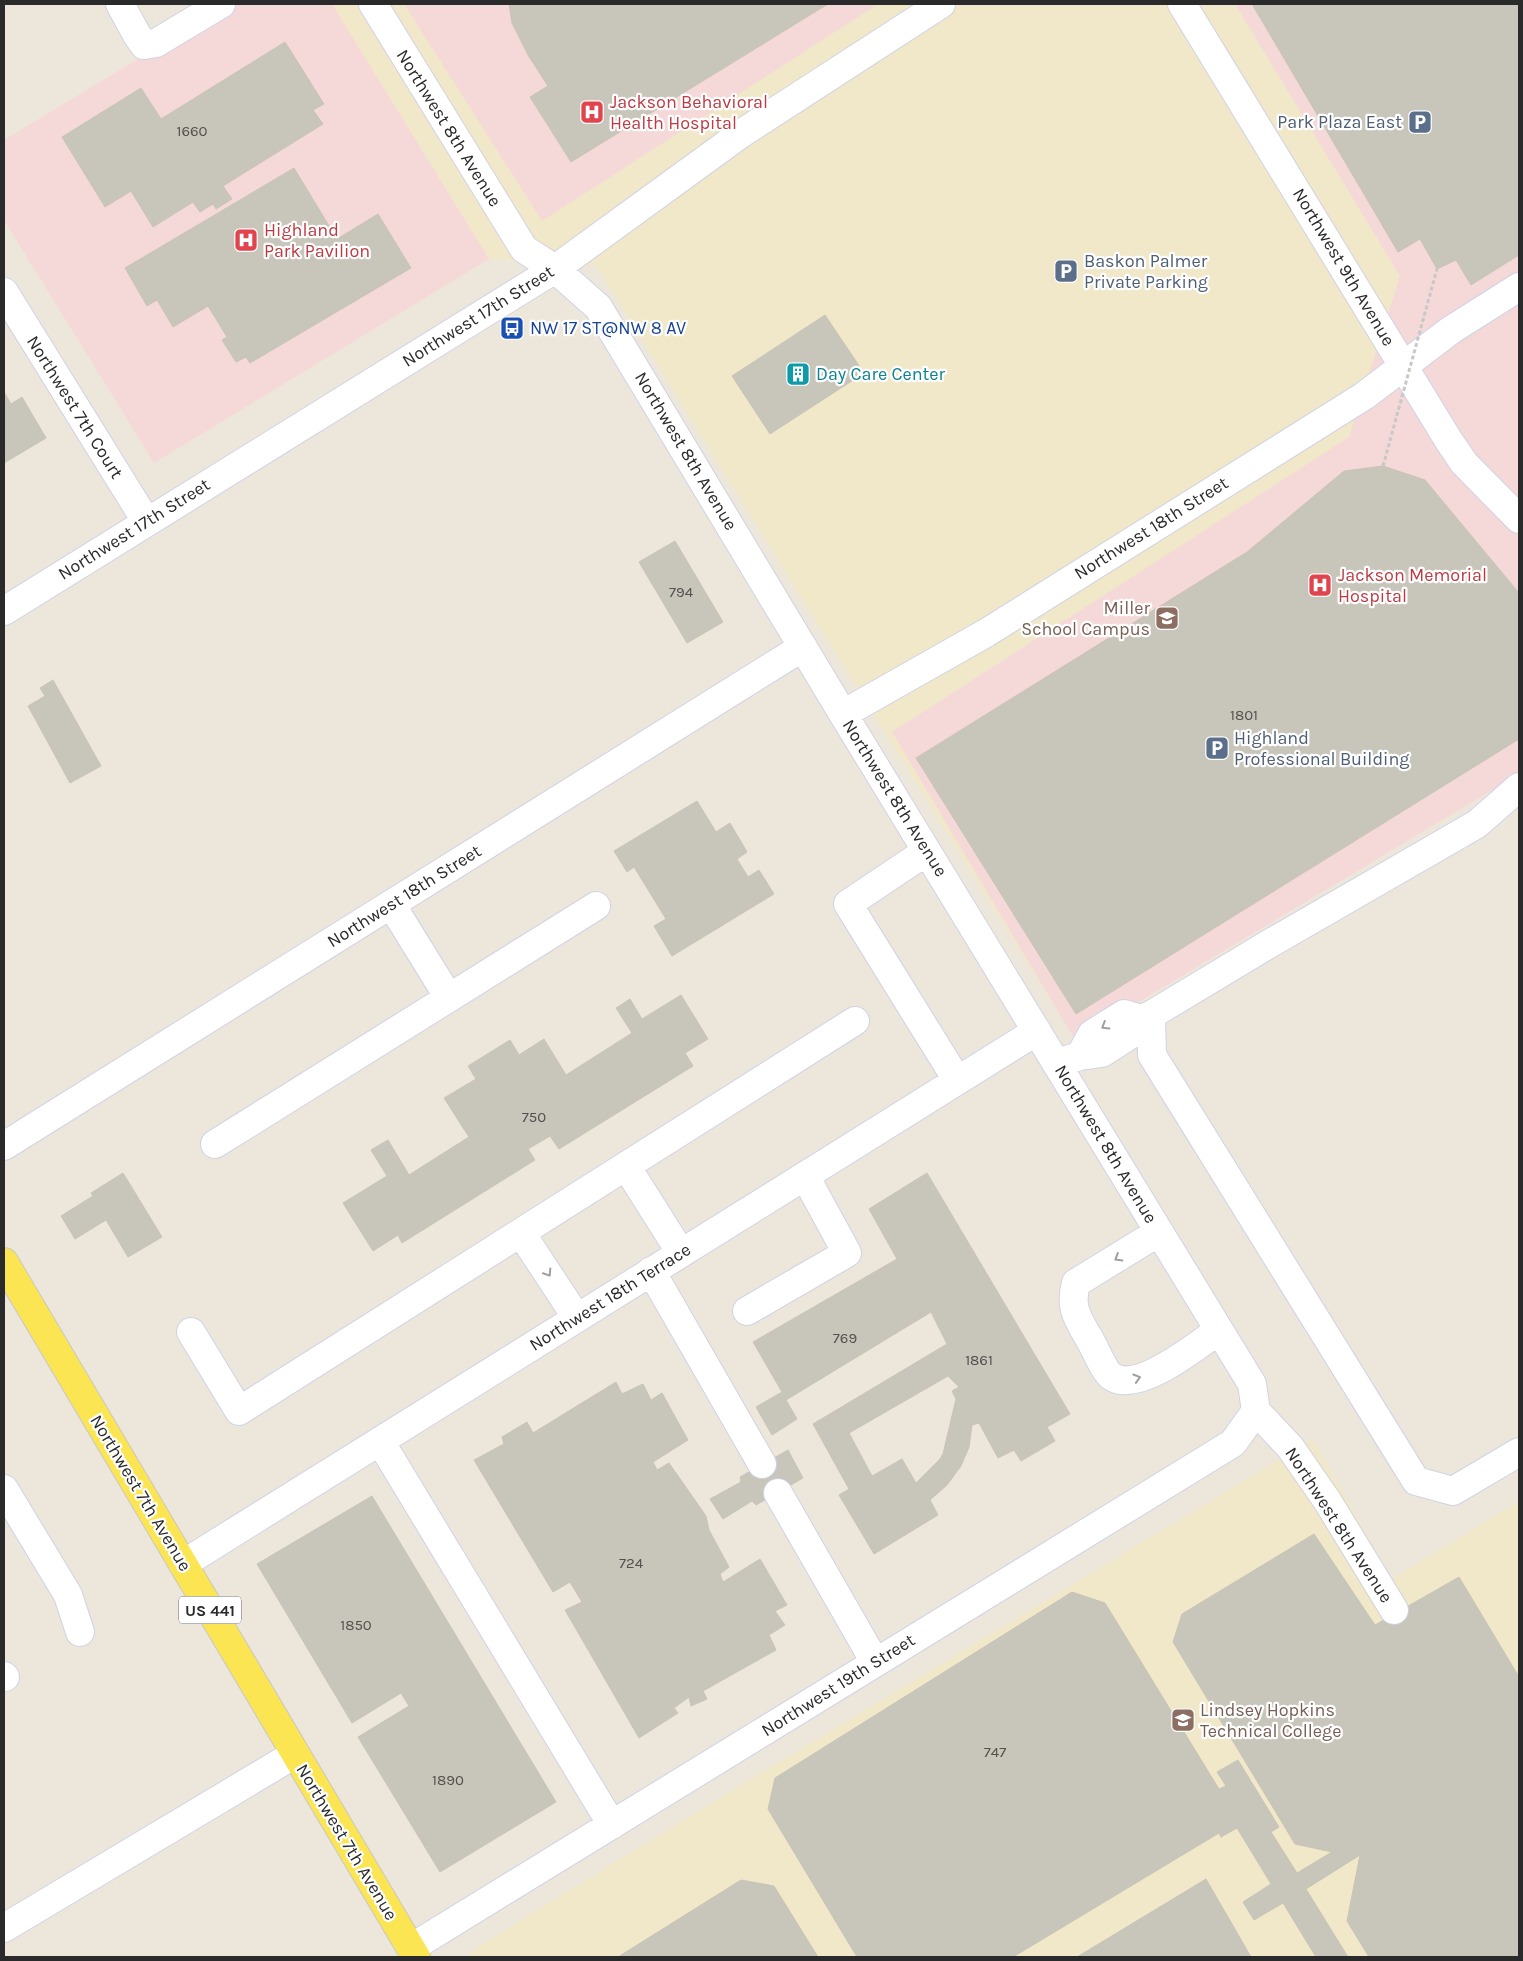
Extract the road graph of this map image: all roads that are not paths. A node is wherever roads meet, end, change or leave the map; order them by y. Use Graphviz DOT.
graph roads {
  1 [pos="120,4"];
  2 [pos="221,4"];
  3 [pos="373,4"];
  4 [pos="941,4"];
  5 [pos="1182,4"];
  6 [pos="555,269"];
  7 [pos="1519,287"];
  8 [pos="4,292"];
  9 [pos="1404,366"];
  10 [pos="1519,519"];
  11 [pos="146,521"];
  12 [pos="4,611"];
  13 [pos="803,647"];
  14 [pos="843,714"];
  15 [pos="1519,787"];
  16 [pos="927,851"];
  17 [pos="391,904"];
  18 [pos="596,906"];
  19 [pos="449,998"];
  20 [pos="1146,1017"];
  21 [pos="855,1022"];
  22 [pos="1038,1031"];
  23 [pos="1069,1060"];
  24 [pos="957,1080"];
  25 [pos="215,1144"];
  26 [pos="4,1146"];
  27 [pos="626,1166"];
  28 [pos="805,1176"];
  29 [pos="521,1232"];
  30 [pos="1160,1232"];
  31 [pos="681,1253"];
  32 [pos="4,1262"];
  33 [pos="651,1271"];
  34 [pos="747,1311"];
  35 [pos="577,1318"];
  36 [pos="1219,1330"];
  37 [pos="191,1332"];
  38 [pos="1256,1411"];
  39 [pos="380,1441"];
  40 [pos="1519,1452"];
  41 [pos="762,1464"];
  42 [pos="4,1489"];
  43 [pos="778,1493"];
  44 [pos="183,1564"];
  45 [pos="1394,1610"];
  46 [pos="80,1632"];
  47 [pos="875,1662"];
  48 [pos="295,1754"];
  49 [pos="612,1825"];
  50 [pos="4,1928"];
  51 [pos="413,1953"];
  1 -- 2 [label="street"];
  3 -- 6 [label="street, Northwest 8th Avenue"];
  4 -- 6 [label="street, Northwest 17th Street"];
  5 -- 9 [label="street, Northwest 9th Avenue"];
  6 -- 11 [label="street, Northwest 17th Street"];
  6 -- 13 [label="street, Northwest 8th Avenue"];
  7 -- 9 [label="street, Northwest 18th Street"];
  8 -- 11 [label="street, Northwest 7th Court"];
  9 -- 10 [label="street, Northwest 9th Avenue"];
  9 -- 14 [label="street, Northwest 18th Street"];
  11 -- 12 [label="street, Northwest 17th Street"];
  13 -- 14 [label="street, Northwest 8th Avenue"];
  13 -- 17 [label="street, Northwest 18th Street"];
  14 -- 16 [label="street, Northwest 8th Avenue"];
  15 -- 20 [label="street"];
  16 -- 22 [label="street, Northwest 8th Avenue"];
  16 -- 24 [label="street"];
  17 -- 19 [label="street"];
  17 -- 26 [label="street, Northwest 18th Street"];
  18 -- 19 [label="street"];
  19 -- 25 [label="street"];
  20 -- 23 [label="street"];
  20 -- 40 [label="street"];
  21 -- 27 [label="street"];
  22 -- 23 [label="street, Northwest 8th Avenue"];
  22 -- 24 [label="street, Northwest 18th Terrace"];
  23 -- 30 [label="street, Northwest 8th Avenue"];
  24 -- 28 [label="street, Northwest 18th Terrace"];
  27 -- 29 [label="street"];
  27 -- 31 [label="street"];
  28 -- 31 [label="street, Northwest 18th Terrace"];
  28 -- 34 [label="street"];
  29 -- 35 [label="street, one-way"];
  29 -- 37 [label="street"];
  30 -- 36 [label="street, Northwest 8th Avenue"];
  30 -- 36 [label="street, one-way"];
  31 -- 33 [label="street, Northwest 18th Terrace"];
  32 -- 44 [label="main road, Northwest 7th Avenue / US 441"];
  33 -- 35 [label="street, Northwest 18th Terrace"];
  33 -- 41 [label="street"];
  35 -- 39 [label="street, Northwest 18th Terrace"];
  36 -- 38 [label="street, Northwest 8th Avenue"];
  38 -- 45 [label="street, Northwest 8th Avenue"];
  38 -- 47 [label="street, Northwest 19th Street"];
  39 -- 44 [label="street, Northwest 18th Terrace"];
  39 -- 49 [label="street"];
  42 -- 46 [label="street"];
  43 -- 47 [label="street"];
  44 -- 48 [label="main road, Northwest 7th Avenue / US 441"];
  47 -- 49 [label="street, Northwest 19th Street"];
  48 -- 50 [label="street"];
  48 -- 51 [label="main road, Northwest 7th Avenue / US 441"];
  49 -- 51 [label="street, Northwest 19th Street"];
}
